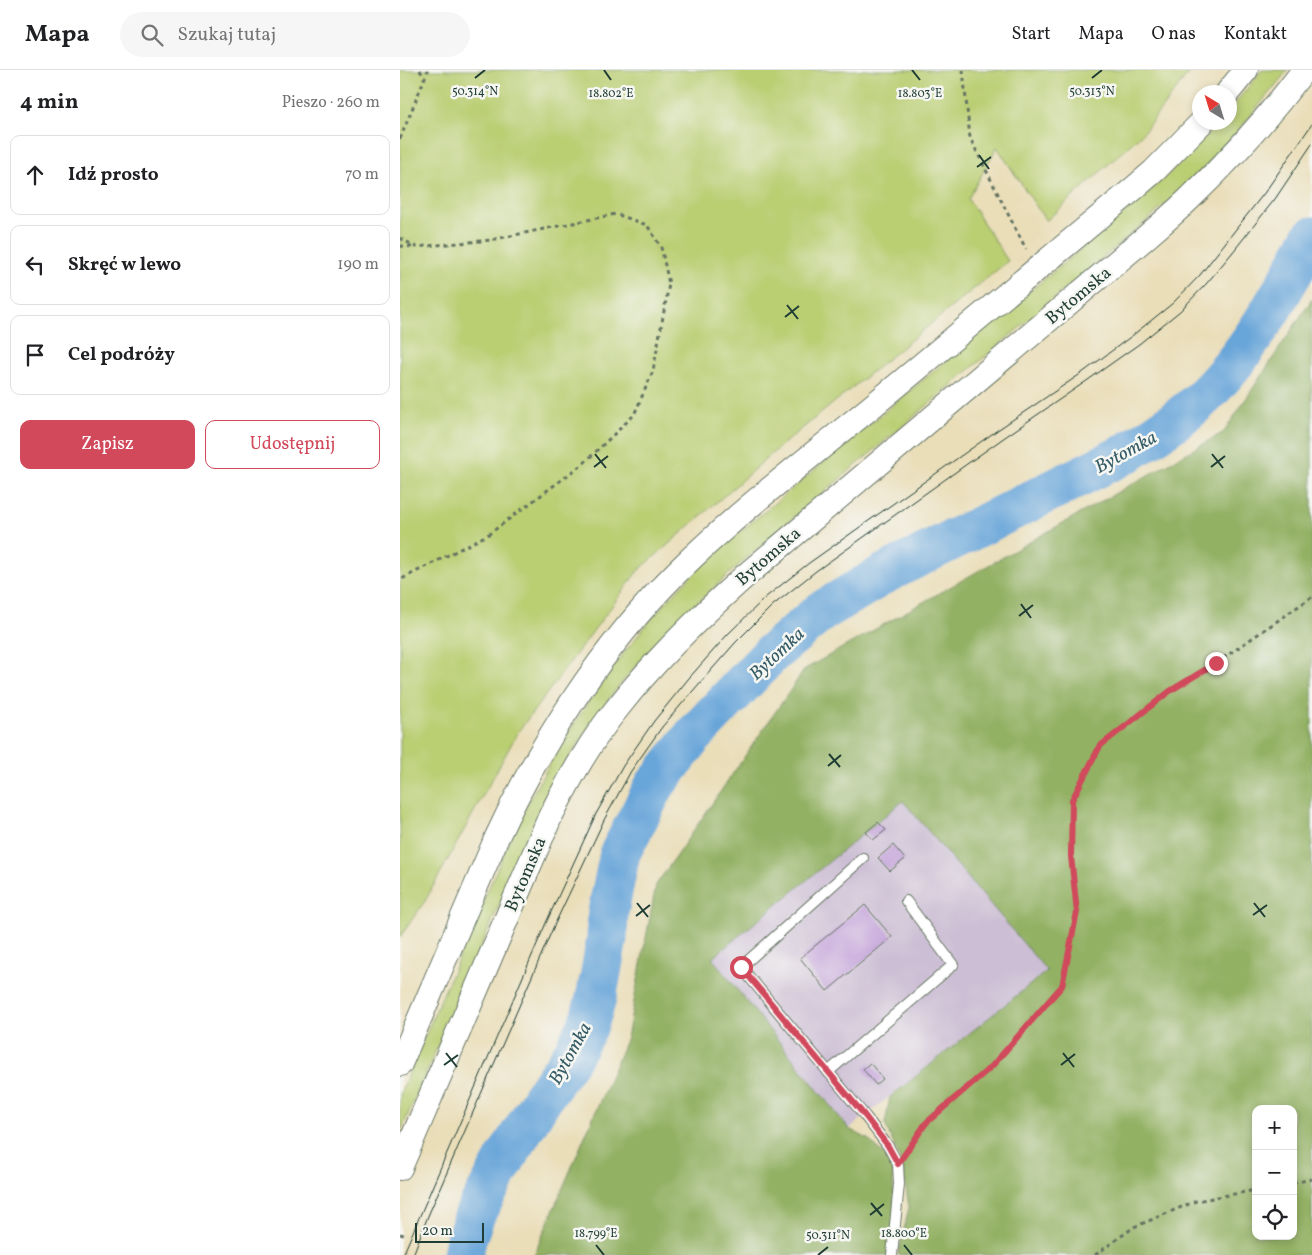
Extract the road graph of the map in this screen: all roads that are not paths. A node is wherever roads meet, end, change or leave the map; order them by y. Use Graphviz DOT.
graph roads {
  1 [pos="1246,70"];
  2 [pos="1304,70"];
  3 [pos="1234,85"];
  4 [pos="1195,130"];
  5 [pos="863,858"];
  6 [pos="906,901"];
  7 [pos="400,1064"];
  8 [pos="828,1072"];
  9 [pos="400,1168"];
  10 [pos="892,1255"];
  1 -- 3 [label="street"];
  2 -- 9 [label="street, Bytomska"];
  4 -- 7 [label="street"];
  5 -- 8 [label="lane"];
  6 -- 8 [label="lane"];
  8 -- 10 [label="lane"];
}
